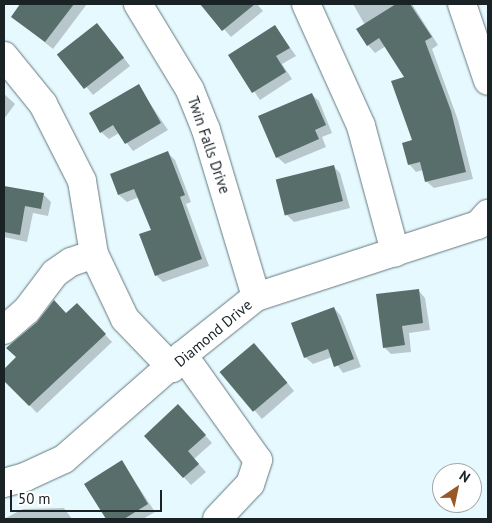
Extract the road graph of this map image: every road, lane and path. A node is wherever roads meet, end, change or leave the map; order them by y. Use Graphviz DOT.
graph roads {
  1 [pos="138,4"];
  2 [pos="306,4"];
  3 [pos="462,4"];
  4 [pos="4,56"];
  5 [pos="488,81"];
  6 [pos="483,219"];
  7 [pos="395,252"];
  8 [pos="94,254"];
  9 [pos="256,297"];
  10 [pos="4,330"];
  11 [pos="178,361"];
  12 [pos="4,483"];
  13 [pos="217,519"];
  1 -- 9 [label="street, Twin Falls Drive"];
  2 -- 7 [label="street"];
  3 -- 5 [label="street"];
  4 -- 8 [label="street"];
  6 -- 7 [label="street, Diamond Drive"];
  7 -- 9 [label="street, Diamond Drive"];
  8 -- 10 [label="street"];
  8 -- 11 [label="street"];
  9 -- 11 [label="street, Diamond Drive"];
  11 -- 12 [label="street, Diamond Drive"];
  11 -- 13 [label="street"];
}
